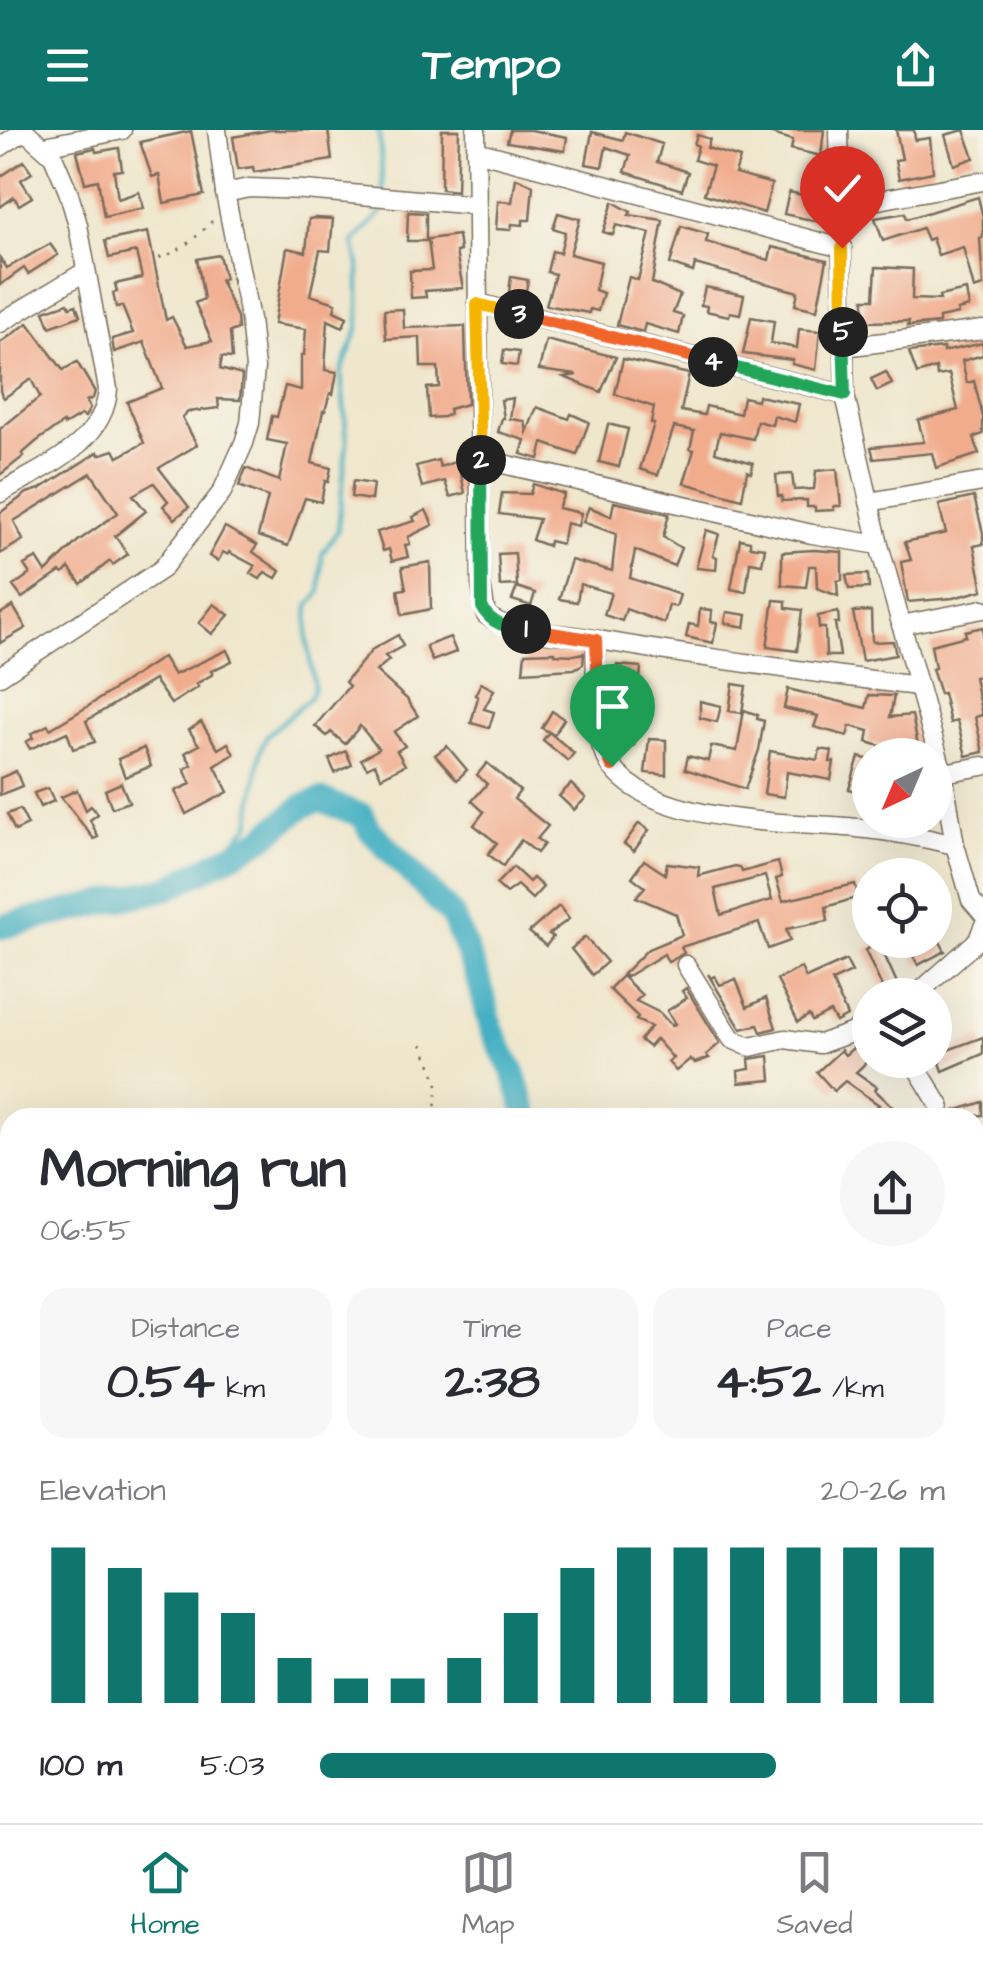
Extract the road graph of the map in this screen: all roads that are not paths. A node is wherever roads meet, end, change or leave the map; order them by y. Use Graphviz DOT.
graph roads {
  1 [pos="24,130"];
  2 [pos="122,130"];
  3 [pos="217,130"];
  4 [pos="476,130"];
  5 [pos="839,130"];
  6 [pos="0,146"];
  7 [pos="44,146"];
  8 [pos="476,151"];
  9 [pos="983,181"];
  10 [pos="226,198"];
  11 [pos="475,205"];
  12 [pos="840,207"];
  13 [pos="842,248"];
  14 [pos="86,271"];
  15 [pos="477,304"];
  16 [pos="0,322"];
  17 [pos="983,330"];
  18 [pos="844,347"];
  19 [pos="845,395"];
  20 [pos="481,459"];
  21 [pos="983,482"];
  22 [pos="0,493"];
  23 [pos="869,502"];
  24 [pos="879,545"];
  25 [pos="983,609"];
  26 [pos="901,626"];
  27 [pos="596,640"];
  28 [pos="0,676"];
  29 [pos="917,686"];
  30 [pos="932,738"];
  31 [pos="983,766"];
  32 [pos="952,772"];
  33 [pos="952,832"];
  34 [pos="954,845"];
  35 [pos="983,914"];
  36 [pos="983,927"];
  37 [pos="686,966"];
  38 [pos="935,978"];
  39 [pos="852,1032"];
  40 [pos="923,1078"];
  41 [pos="940,1106"];
  1 -- 6 [label="street"];
  1 -- 7 [label="street"];
  2 -- 7 [label="street"];
  3 -- 10 [label="street"];
  4 -- 8 [label="street"];
  5 -- 12 [label="street"];
  7 -- 14 [label="street"];
  8 -- 11 [label="street"];
  8 -- 13 [label="street"];
  9 -- 12 [label="street"];
  10 -- 11 [label="street"];
  10 -- 28 [label="street"];
  11 -- 15 [label="street"];
  12 -- 13 [label="street"];
  13 -- 18 [label="street"];
  14 -- 16 [label="street"];
  14 -- 22 [label="street"];
  15 -- 19 [label="street"];
  15 -- 20 [label="street"];
  17 -- 18 [label="street"];
  18 -- 19 [label="street"];
  19 -- 23 [label="street"];
  20 -- 24 [label="street"];
  20 -- 27 [label="street"];
  21 -- 23 [label="street"];
  23 -- 24 [label="street"];
  24 -- 26 [label="street"];
  25 -- 26 [label="street"];
  26 -- 29 [label="street"];
  27 -- 29 [label="street"];
  27 -- 34 [label="street"];
  29 -- 30 [label="street"];
  31 -- 32 [label="street"];
  33 -- 34 [label="street"];
  34 -- 35 [label="street"];
  36 -- 38 [label="street"];
  37 -- 39 [label="street"];
  40 -- 41 [label="street"];
}
